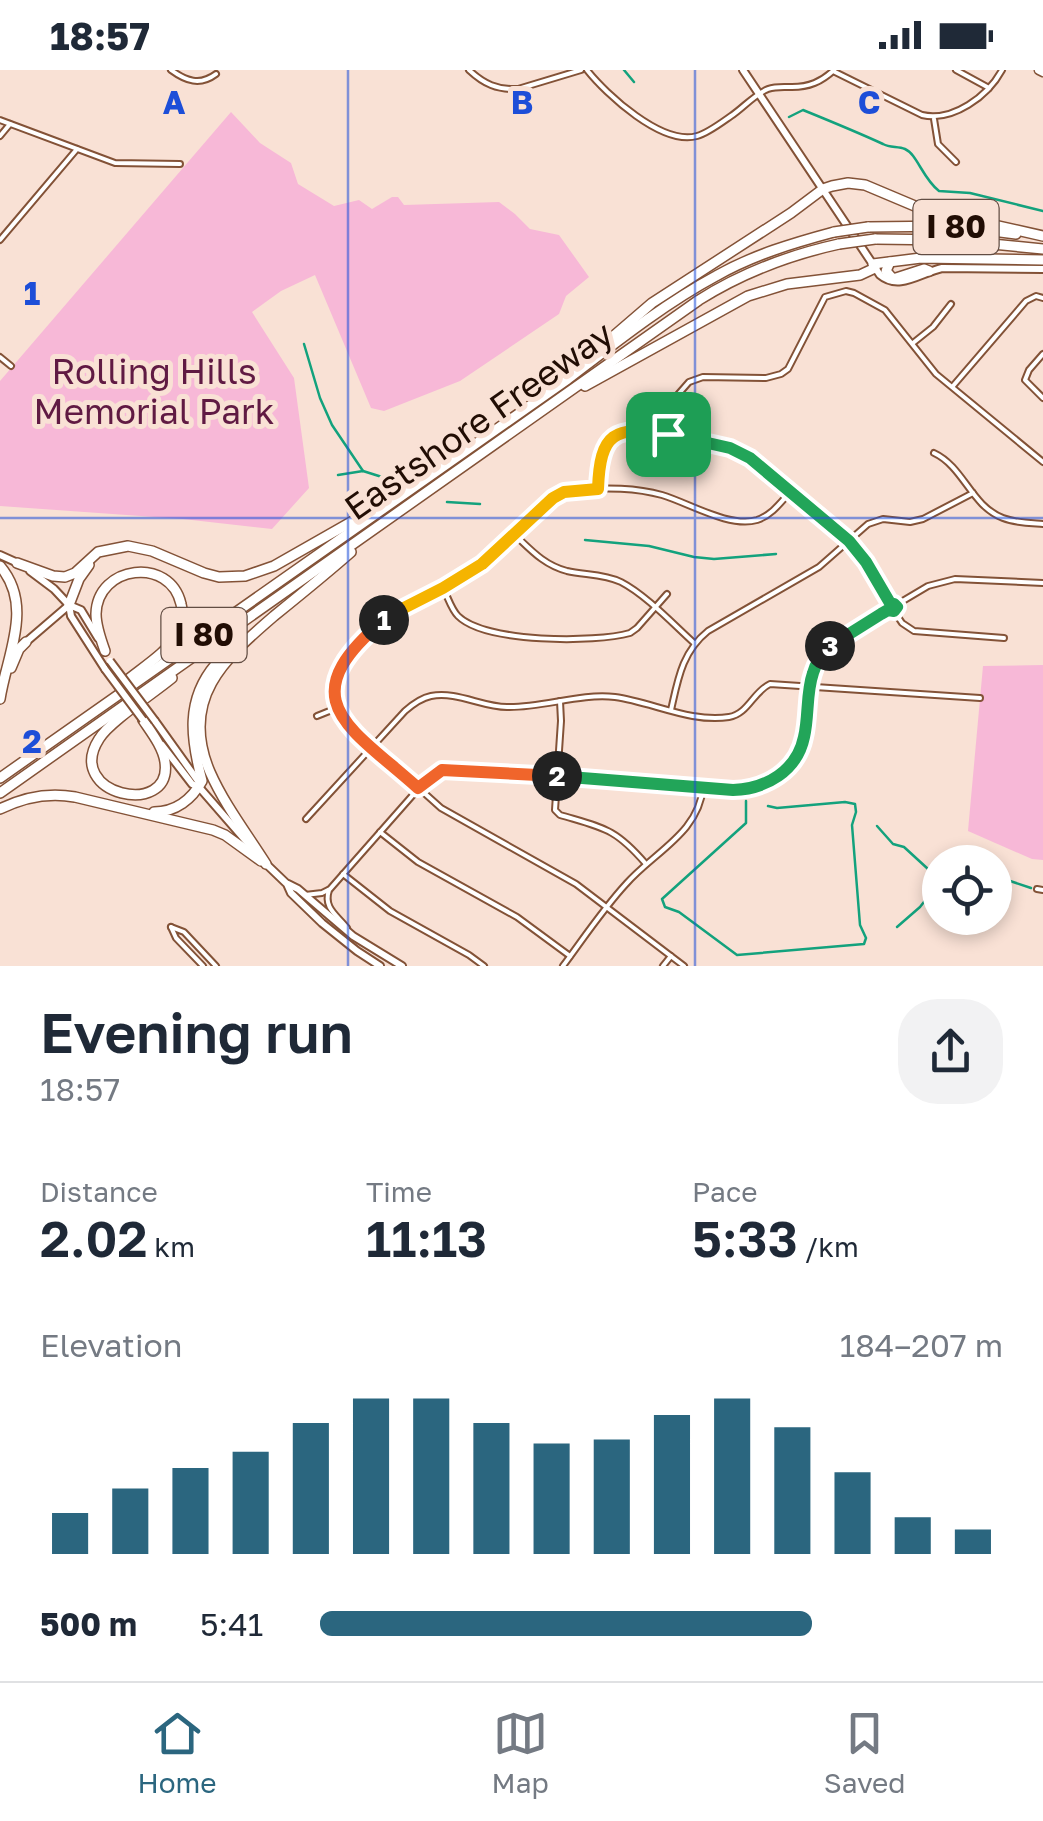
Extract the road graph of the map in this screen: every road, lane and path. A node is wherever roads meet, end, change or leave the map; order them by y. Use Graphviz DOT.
graph roads {
  1 [pos="172,70"];
  2 [pos="469,70"];
  3 [pos="584,70"];
  4 [pos="743,70"];
  5 [pos="956,70"];
  6 [pos="1002,70"];
  7 [pos="833,71"];
  8 [pos="216,74"];
  9 [pos="989,88"];
  10 [pos="760,94"];
  11 [pos="934,118"];
  12 [pos="0,120"];
  13 [pos="10,124"];
  14 [pos="0,136"];
  15 [pos="77,150"];
  16 [pos="956,162"];
  17 [pos="180,164"];
  18 [pos="823,188"];
  19 [pos="1043,237"];
  20 [pos="0,240"];
  21 [pos="1043,249"];
  22 [pos="1043,260"];
  23 [pos="890,262"];
  24 [pos="874,266"];
  25 [pos="1043,269"];
  26 [pos="929,271"];
  27 [pos="1043,298"];
  28 [pos="952,304"];
  29 [pos="912,343"];
  30 [pos="1043,354"];
  31 [pos="0,357"];
  32 [pos="11,366"];
  33 [pos="568,379"];
  34 [pos="952,387"];
  35 [pos="1043,398"];
  36 [pos="552,405"];
  37 [pos="668,434"];
  38 [pos="934,452"];
  39 [pos="1043,462"];
  40 [pos="598,489"];
  41 [pos="408,491"];
  42 [pos="791,491"];
  43 [pos="972,493"];
  44 [pos="1043,524"];
  45 [pos="378,527"];
  46 [pos="514,534"];
  47 [pos="849,541"];
  48 [pos="116,548"];
  49 [pos="0,554"];
  50 [pos="17,562"];
  51 [pos="0,566"];
  52 [pos="1043,583"];
  53 [pos="443,588"];
  54 [pos="667,594"];
  55 [pos="69,605"];
  56 [pos="892,607"];
  57 [pos="654,608"];
  58 [pos="228,632"];
  59 [pos="1004,638"];
  60 [pos="247,639"];
  61 [pos="26,642"];
  62 [pos="694,643"];
  63 [pos="108,656"];
  64 [pos="810,686"];
  65 [pos="980,698"];
  66 [pos="0,699"];
  67 [pos="560,701"];
  68 [pos="337,708"];
  69 [pos="671,710"];
  70 [pos="318,716"];
  71 [pos="143,720"];
  72 [pos="80,722"];
  73 [pos="372,747"];
  74 [pos="558,776"];
  75 [pos="0,778"];
  76 [pos="702,787"];
  77 [pos="199,788"];
  78 [pos="418,788"];
  79 [pos="0,793"];
  80 [pos="0,809"];
  81 [pos="136,810"];
  82 [pos="306,820"];
  83 [pos="380,832"];
  84 [pos="266,864"];
  85 [pos="646,864"];
  86 [pos="343,874"];
  87 [pos="286,884"];
  88 [pos="330,888"];
  89 [pos="306,895"];
  90 [pos="608,907"];
  91 [pos="353,936"];
  92 [pos="357,951"];
  93 [pos="570,956"];
  94 [pos="671,956"];
  95 [pos="396,965"];
  96 [pos="202,966"];
  97 [pos="216,966"];
  98 [pos="371,966"];
  99 [pos="380,966"];
  100 [pos="484,966"];
  101 [pos="563,966"];
  102 [pos="664,966"];
  103 [pos="684,966"];
  1 -- 8 [label="street"];
  2 -- 3 [label="street"];
  3 -- 10 [label="street"];
  4 -- 10 [label="main road"];
  5 -- 9 [label="street"];
  6 -- 9 [label="street"];
  7 -- 10 [label="street"];
  7 -- 11 [label="street"];
  9 -- 11 [label="street"];
  10 -- 18 [label="main road"];
  11 -- 16 [label="street"];
  12 -- 13 [label="street"];
  13 -- 14 [label="street"];
  13 -- 15 [label="street"];
  15 -- 17 [label="street"];
  15 -- 20 [label="street"];
  18 -- 19 [label="highway"];
  18 -- 24 [label="main road"];
  18 -- 33 [label="highway"];
  19 -- 33 [label="highway, Eastshore Freeway / I 80, bridge"];
  21 -- 36 [label="highway, Eastshore Freeway / I 80, bridge"];
  22 -- 23 [label="highway"];
  23 -- 24 [label="highway"];
  23 -- 26 [label="highway"];
  24 -- 26 [label="main road"];
  24 -- 36 [label="highway"];
  25 -- 26 [label="main road"];
  27 -- 34 [label="street"];
  28 -- 29 [label="street"];
  29 -- 34 [label="street"];
  29 -- 37 [label="street"];
  30 -- 35 [label="street"];
  31 -- 32 [label="street"];
  33 -- 41 [label="highway, Eastshore Freeway / I 80"];
  34 -- 39 [label="street"];
  36 -- 45 [label="highway, Eastshore Freeway / I 80"];
  37 -- 40 [label="street"];
  37 -- 42 [label="street"];
  38 -- 43 [label="street"];
  40 -- 42 [label="street"];
  40 -- 46 [label="street"];
  41 -- 48 [label="highway"];
  41 -- 72 [label="highway, Eastshore Freeway / I 80"];
  42 -- 47 [label="street"];
  43 -- 44 [label="street"];
  43 -- 47 [label="street"];
  45 -- 58 [label="highway, Eastshore Freeway / I 80"];
  45 -- 60 [label="highway"];
  46 -- 53 [label="street"];
  46 -- 57 [label="street"];
  47 -- 56 [label="street"];
  47 -- 62 [label="street"];
  48 -- 50 [label="highway"];
  48 -- 55 [label="highway"];
  49 -- 50 [label="main road"];
  50 -- 55 [label="main road"];
  51 -- 66 [label="highway"];
  52 -- 56 [label="street"];
  53 -- 57 [label="street"];
  53 -- 68 [label="street"];
  54 -- 57 [label="street"];
  55 -- 61 [label="main road"];
  55 -- 63 [label="main road"];
  55 -- 71 [label="main road, bridge"];
  56 -- 59 [label="street"];
  56 -- 64 [label="street"];
  57 -- 62 [label="street"];
  58 -- 71 [label="highway"];
  58 -- 79 [label="highway, Eastshore Freeway / I 80"];
  60 -- 77 [label="highway"];
  60 -- 84 [label="highway"];
  61 -- 66 [label="highway"];
  62 -- 69 [label="street"];
  63 -- 72 [label="highway"];
  63 -- 77 [label="main road, bridge"];
  64 -- 65 [label="street"];
  64 -- 69 [label="street"];
  64 -- 76 [label="street"];
  67 -- 69 [label="street"];
  67 -- 73 [label="street"];
  67 -- 74 [label="street"];
  68 -- 70 [label="street"];
  68 -- 73 [label="street"];
  71 -- 77 [label="main road"];
  72 -- 75 [label="highway, Eastshore Freeway / I 80"];
  73 -- 78 [label="street"];
  73 -- 82 [label="street"];
  74 -- 76 [label="street"];
  74 -- 78 [label="street"];
  74 -- 85 [label="street"];
  76 -- 85 [label="street"];
  77 -- 81 [label="highway"];
  77 -- 84 [label="main road"];
  78 -- 83 [label="street"];
  78 -- 90 [label="street"];
  80 -- 81 [label="highway"];
  81 -- 84 [label="highway"];
  83 -- 86 [label="street"];
  83 -- 93 [label="street"];
  84 -- 87 [label="main road"];
  85 -- 90 [label="street"];
  86 -- 88 [label="street"];
  86 -- 100 [label="street"];
  87 -- 89 [label="main road"];
  87 -- 92 [label="main road"];
  88 -- 89 [label="street"];
  88 -- 91 [label="street"];
  89 -- 91 [label="main road"];
  90 -- 93 [label="street"];
  90 -- 94 [label="street"];
  91 -- 95 [label="main road"];
  92 -- 98 [label="main road"];
  92 -- 99 [label="main road"];
  93 -- 101 [label="street"];
  94 -- 102 [label="street"];
  94 -- 103 [label="street"];
  96 -- 97 [label="street"];
}
